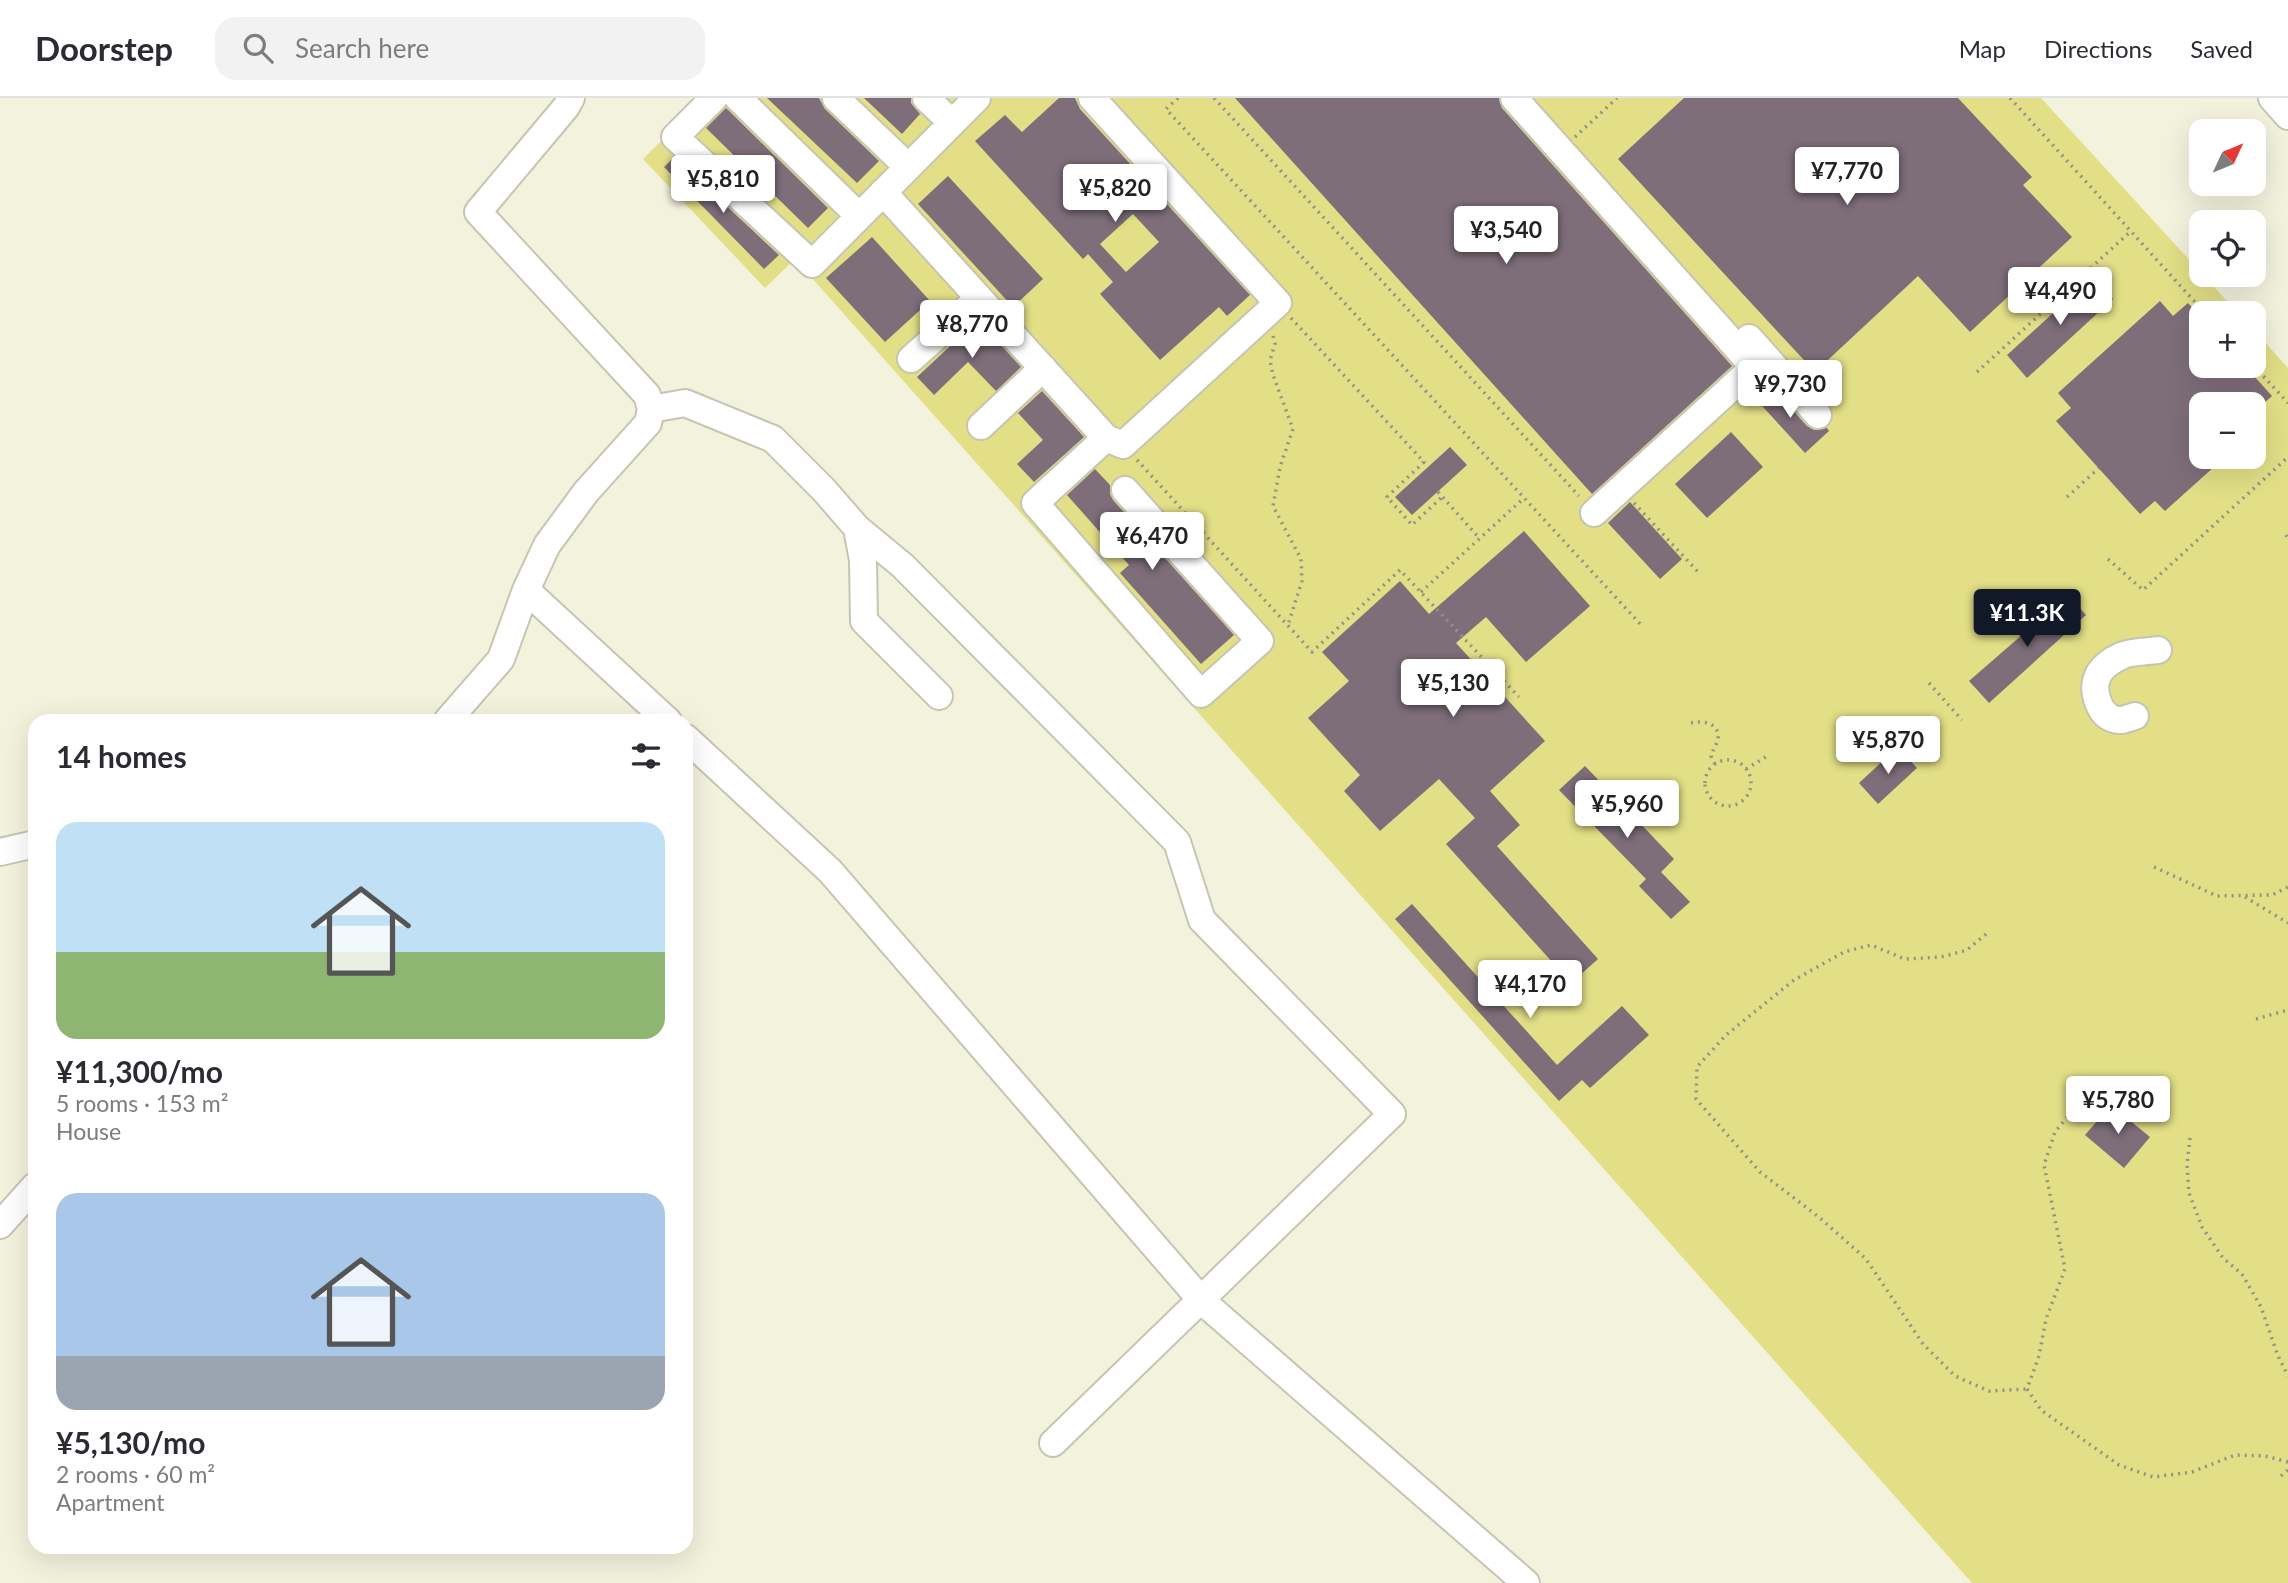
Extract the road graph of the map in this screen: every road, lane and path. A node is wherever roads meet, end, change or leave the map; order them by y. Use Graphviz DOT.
graph roads {
  1 [pos="571,98"];
  2 [pos="714,98"];
  3 [pos="738,98"];
  4 [pos="836,98"];
  5 [pos="926,98"];
  6 [pos="977,98"];
  7 [pos="1091,98"];
  8 [pos="1178,98"];
  9 [pos="1214,98"];
  10 [pos="1514,98"];
  11 [pos="1533,98"];
  12 [pos="1617,98"];
  13 [pos="2010,98"];
  14 [pos="2272,98"];
  15 [pos="2288,116"];
  16 [pos="952,123"];
  17 [pos="1572,140"];
  18 [pos="908,167"];
  19 [pos="883,192"];
  20 [pos="859,216"];
  21 [pos="2130,232"];
  22 [pos="979,298"];
  23 [pos="2195,301"];
  24 [pos="1273,308"];
  25 [pos="911,359"];
  26 [pos="1043,368"];
  27 [pos="1977,372"];
  28 [pos="2265,378"];
  29 [pos="2288,402"];
  30 [pos="651,409"];
  31 [pos="1818,415"];
  32 [pos="981,426"];
  33 [pos="1115,442"];
  34 [pos="2288,457"];
  35 [pos="2099,468"];
  36 [pos="1621,489"];
  37 [pos="1125,490"];
  38 [pos="1437,492"];
  39 [pos="1442,497"];
  40 [pos="2067,497"];
  41 [pos="1524,498"];
  42 [pos="1594,513"];
  43 [pos="857,528"];
  44 [pos="1480,539"];
  45 [pos="2108,559"];
  46 [pos="1700,574"];
  47 [pos="526,590"];
  48 [pos="1421,592"];
  49 [pos="1288,626"];
  50 [pos="1643,627"];
  51 [pos="2158,650"];
  52 [pos="1929,683"];
  53 [pos="939,696"];
  54 [pos="1519,697"];
  55 [pos="453,714"];
  56 [pos="660,714"];
  57 [pos="2135,716"];
  58 [pos="1962,720"];
  59 [pos="1691,723"];
  60 [pos="693,744"];
  61 [pos="1769,755"];
  62 [pos="1715,764"];
  63 [pos="1746,769"];
  64 [pos="28,846"];
  65 [pos="0,852"];
  66 [pos="2154,867"];
  67 [pos="2288,887"];
  68 [pos="2244,896"];
  69 [pos="2288,923"];
  70 [pos="1986,933"];
  71 [pos="2288,1010"];
  72 [pos="2256,1019"];
  73 [pos="2101,1081"];
  74 [pos="2190,1138"];
  75 [pos="28,1194"];
  76 [pos="0,1225"];
  77 [pos="1202,1301"];
  78 [pos="2288,1377"];
  79 [pos="2027,1389"];
  80 [pos="1053,1443"];
  81 [pos="2288,1462"];
  82 [pos="2288,1470"];
  83 [pos="2281,1476"];
  84 [pos="1527,1583"];
  1 -- 30 [label="street"];
  2 -- 20 [label="street"];
  3 -- 20 [label="street"];
  4 -- 18 [label="street"];
  5 -- 16 [label="street"];
  6 -- 16 [label="street"];
  7 -- 24 [label="street"];
  8 -- 41 [label="path"];
  9 -- 42 [label="path"];
  10 -- 36 [label="street"];
  11 -- 17 [label="street"];
  12 -- 17 [label="path"];
  13 -- 21 [label="path"];
  14 -- 15 [label="street"];
  16 -- 18 [label="street"];
  17 -- 31 [label="street"];
  18 -- 19 [label="street"];
  19 -- 20 [label="street"];
  19 -- 22 [label="street"];
  21 -- 23 [label="path"];
  21 -- 27 [label="path"];
  22 -- 25 [label="street"];
  22 -- 26 [label="street"];
  24 -- 33 [label="street"];
  24 -- 39 [label="path"];
  24 -- 49 [label="path"];
  26 -- 32 [label="street"];
  26 -- 33 [label="street"];
  28 -- 29 [label="path"];
  30 -- 43 [label="street"];
  30 -- 47 [label="street"];
  33 -- 37 [label="street"];
  33 -- 49 [label="path"];
  34 -- 45 [label="path"];
  35 -- 40 [label="path"];
  36 -- 42 [label="street"];
  36 -- 46 [label="path"];
  38 -- 39 [label="path"];
  39 -- 44 [label="path"];
  41 -- 44 [label="path"];
  41 -- 50 [label="path"];
  43 -- 53 [label="street"];
  43 -- 77 [label="street"];
  44 -- 48 [label="path"];
  47 -- 55 [label="street"];
  47 -- 56 [label="street"];
  48 -- 49 [label="path"];
  48 -- 54 [label="path"];
  51 -- 57 [label="street"];
  52 -- 58 [label="path"];
  59 -- 62 [label="path"];
  60 -- 77 [label="street"];
  61 -- 63 [label="path"];
  62 -- 63 [label="path"];
  62 -- 63 [label="path"];
  64 -- 65 [label="street"];
  66 -- 68 [label="path"];
  67 -- 68 [label="path"];
  68 -- 69 [label="path"];
  70 -- 79 [label="path"];
  71 -- 72 [label="path"];
  73 -- 79 [label="path"];
  74 -- 78 [label="path"];
  75 -- 76 [label="street"];
  77 -- 80 [label="street"];
  77 -- 84 [label="street"];
  79 -- 81 [label="path"];
  82 -- 83 [label="path"];
}
